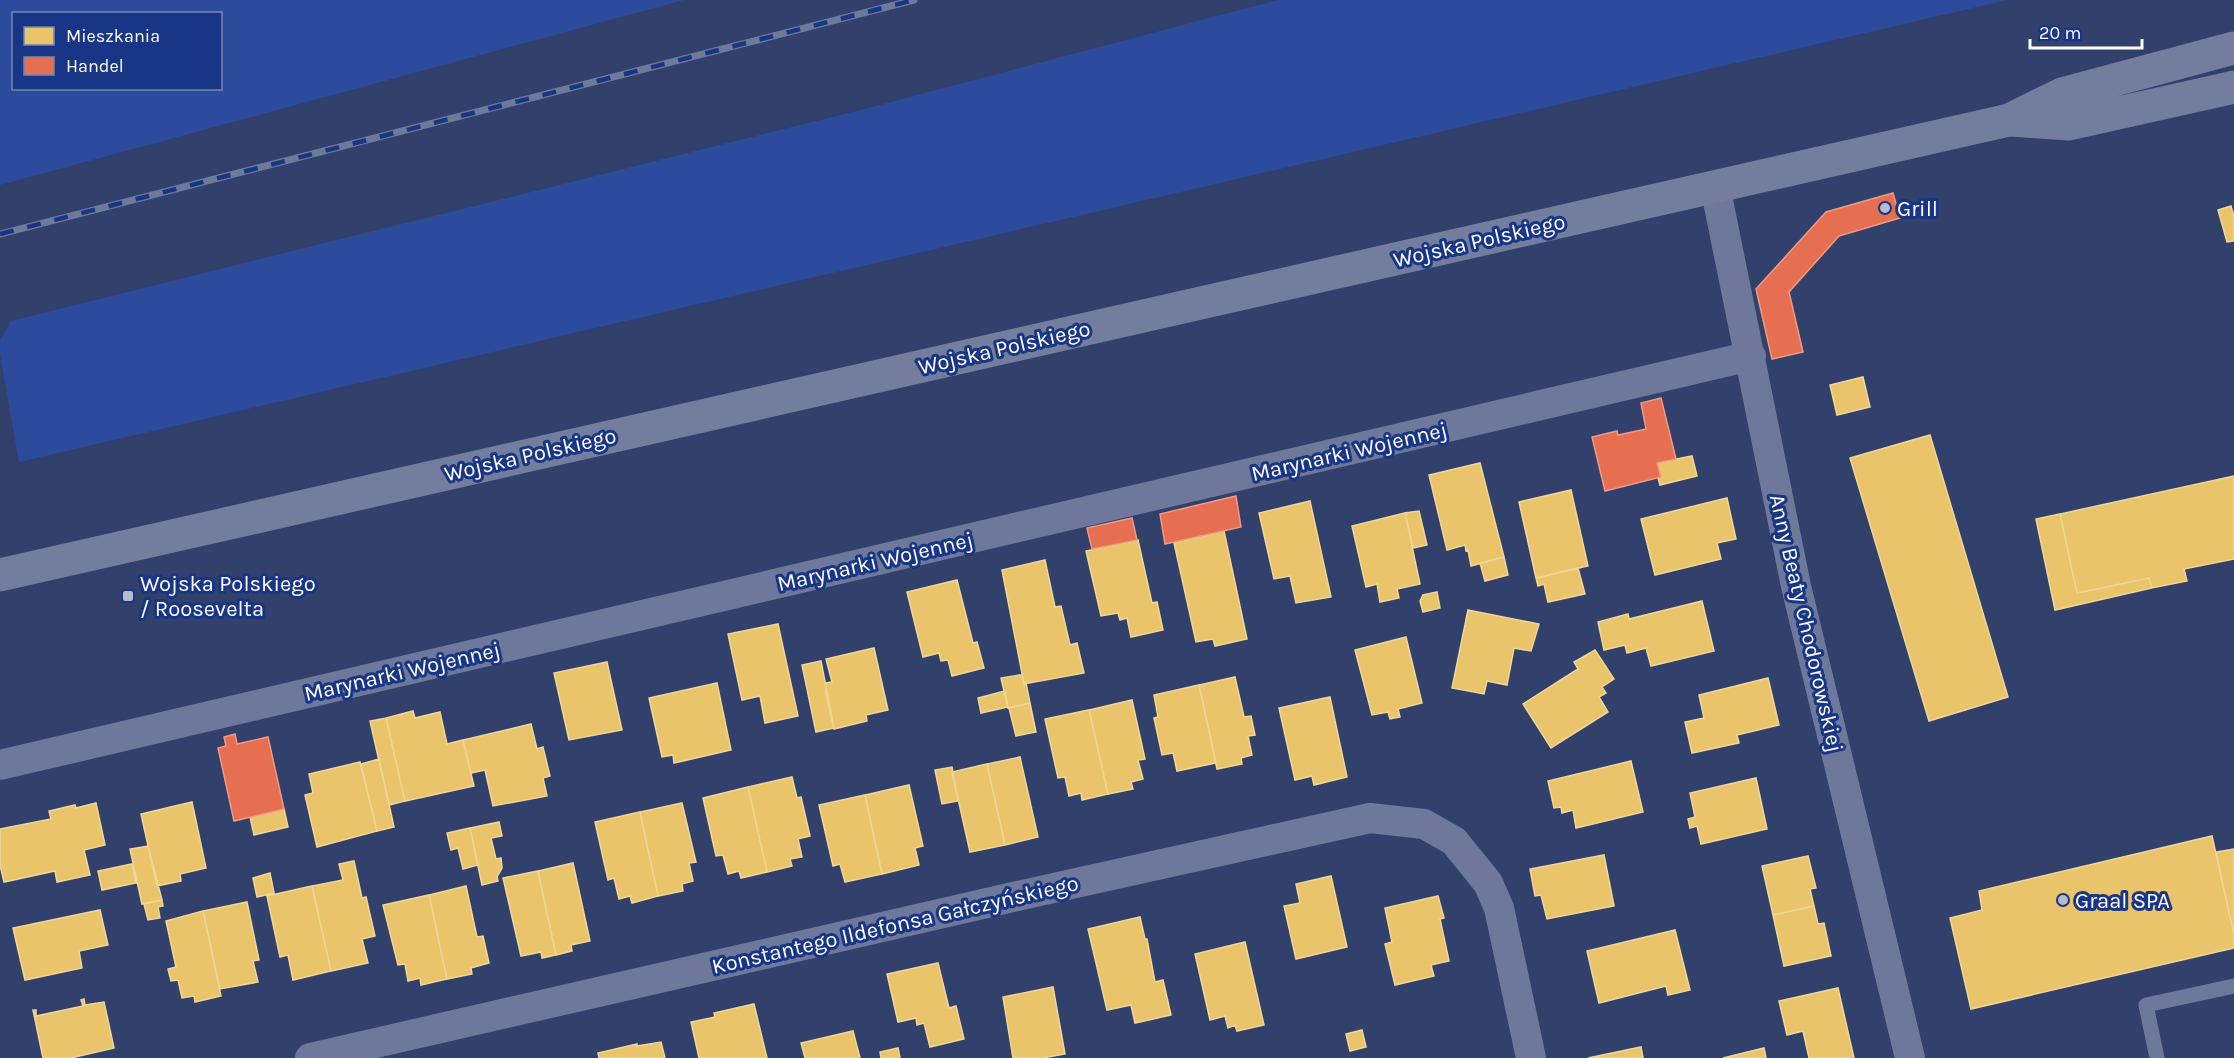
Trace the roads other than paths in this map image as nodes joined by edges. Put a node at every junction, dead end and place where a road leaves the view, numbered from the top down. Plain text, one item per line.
1 (2234, 48) edge
2 (2234, 87) edge
3 (2009, 120) junction
4 (1715, 186) junction
5 (1750, 356) junction
6 (0, 574) edge
7 (0, 765) edge
8 (2234, 986) edge
9 (390, 1050) edge
10 (310, 1058) edge
11 (1531, 1058) edge
12 (1910, 1058) edge
13 (2157, 1058) edge

1 - 3 street, Wojska Polskiego
2 - 3 street, Wojska Polskiego
3 - 4 street, Wojska Polskiego
4 - 5 street, Anny Beaty Chodorowskiej
4 - 6 street, Wojska Polskiego
5 - 7 street, Marynarki Wojennej
5 - 12 street, Anny Beaty Chodorowskiej
8 - 13 lane
9 - 10 street, Konstantego Ildefonsa Gałczyńskiego
9 - 11 street, Konstantego Ildefonsa Gałczyńskiego

